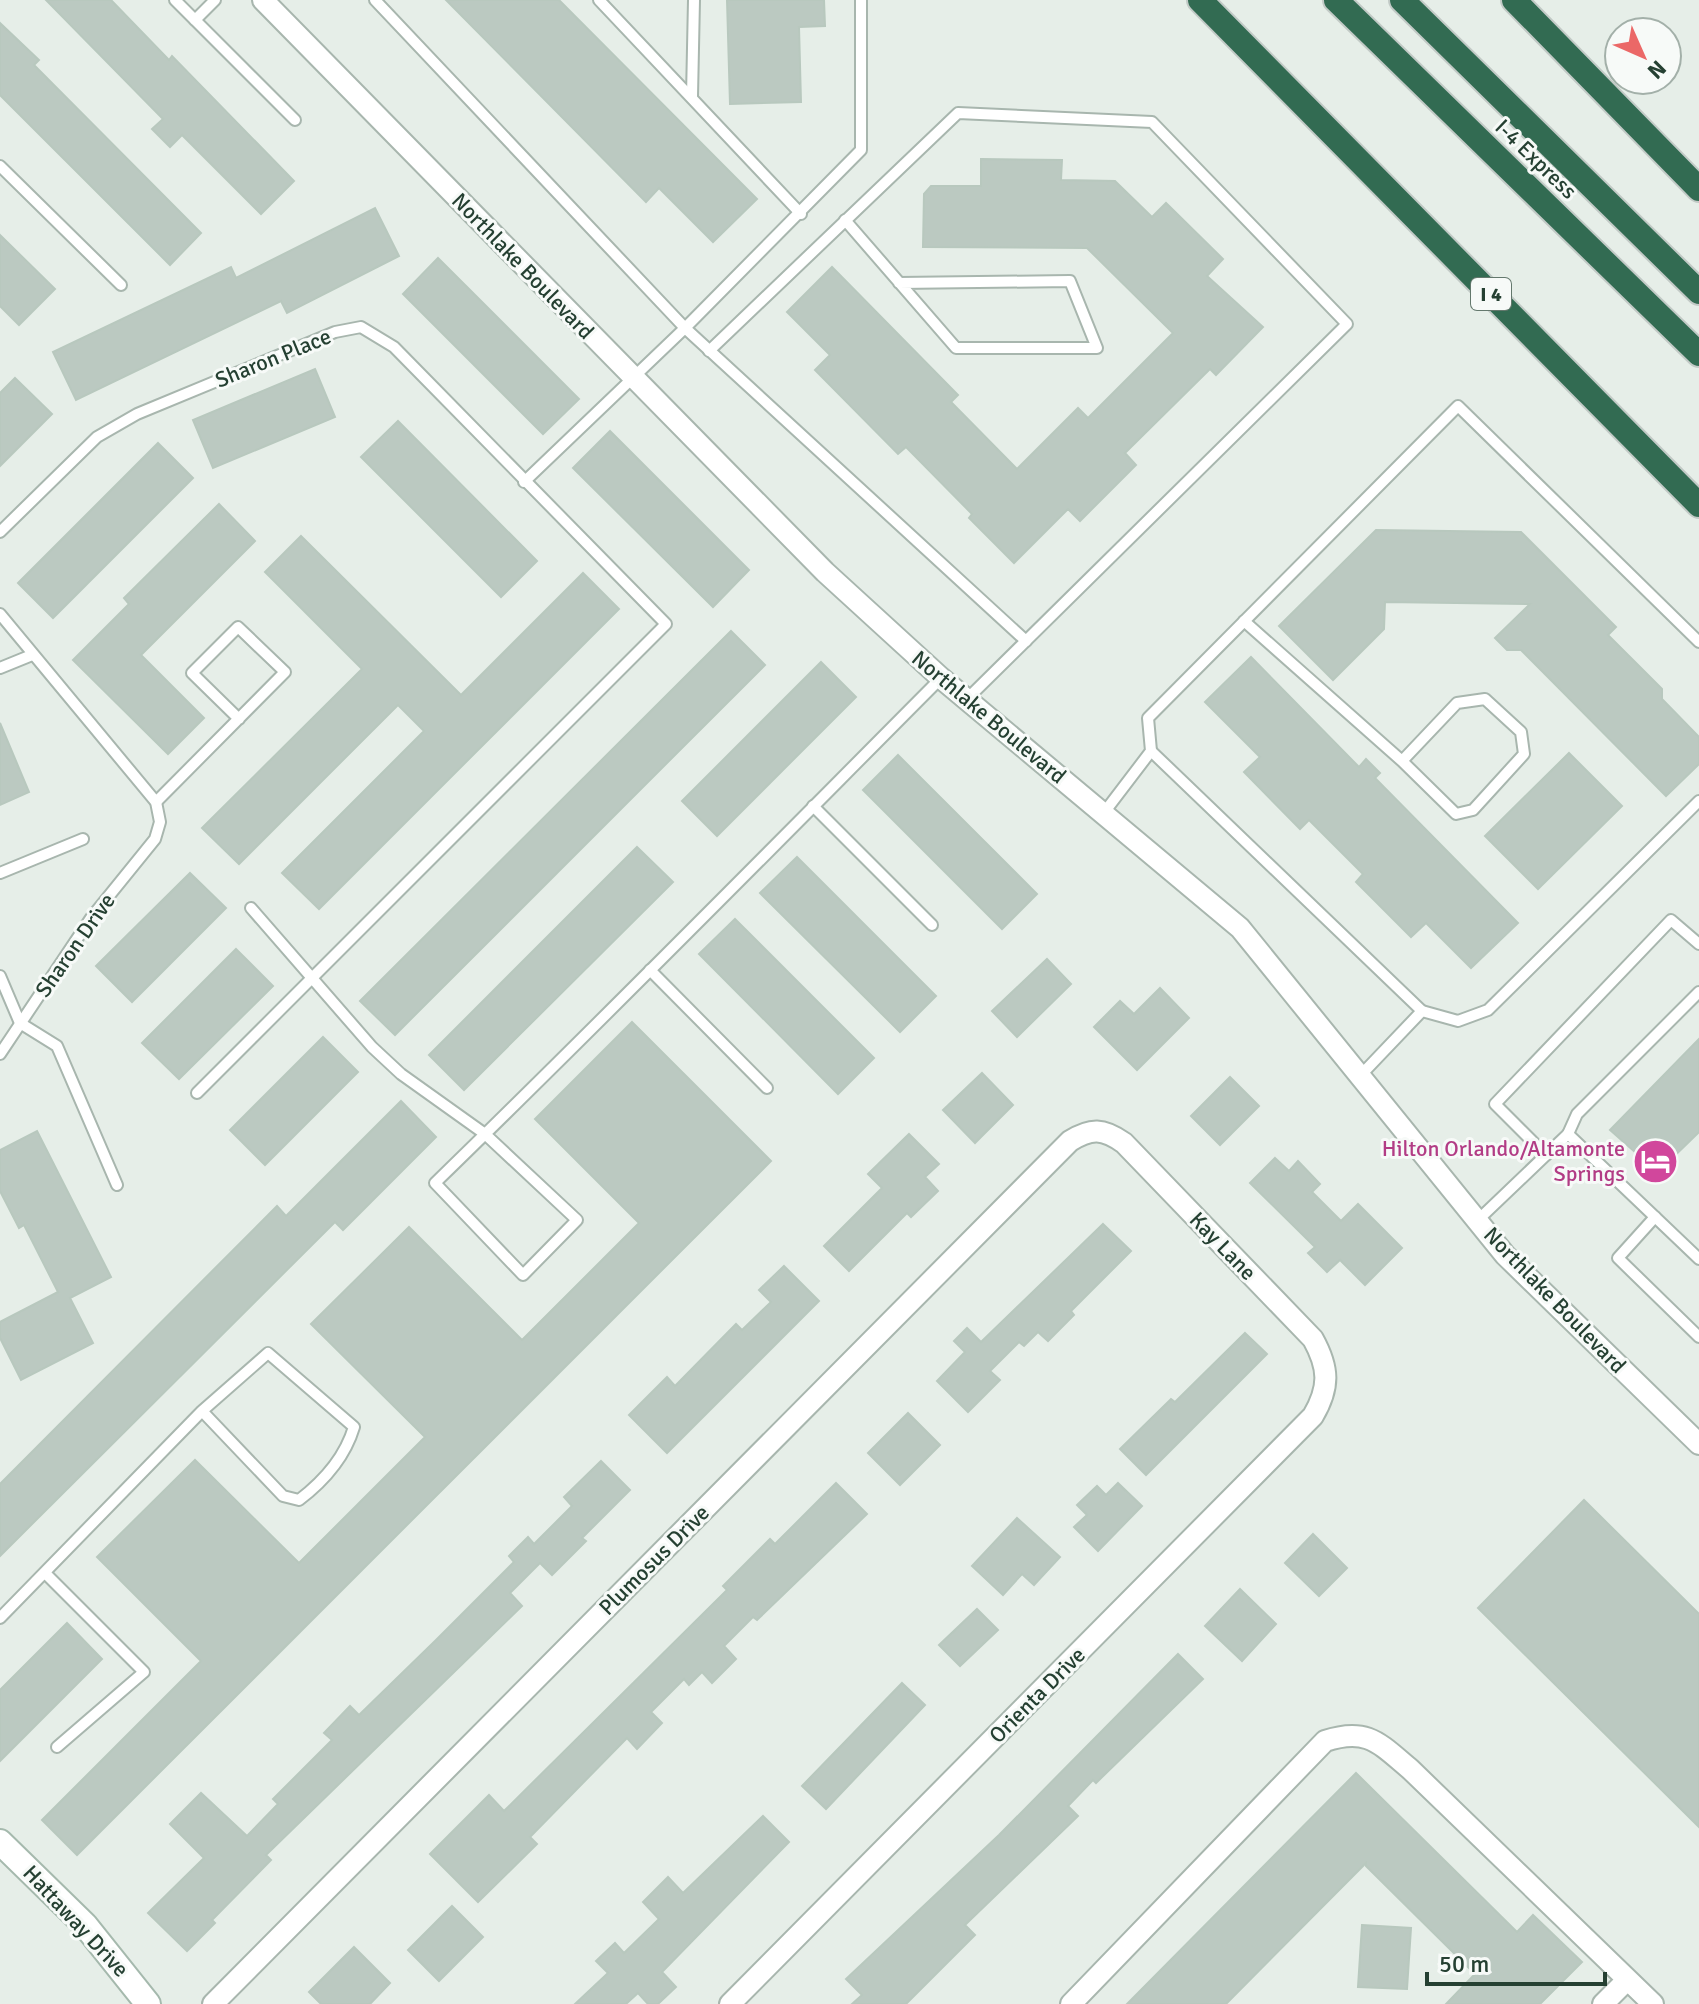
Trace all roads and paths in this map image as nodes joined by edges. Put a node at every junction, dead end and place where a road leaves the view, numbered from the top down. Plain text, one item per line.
1 (175, 0) edge
2 (215, 0) edge
3 (263, 0) edge
4 (375, 0) edge
5 (599, 0) edge
6 (694, 0) edge
7 (861, 0) edge
8 (1200, 0) edge
9 (1336, 0) edge
10 (1402, 0) edge
11 (1514, 0) edge
12 (195, 20) junction
13 (692, 96) junction
14 (295, 120) dead end
15 (0, 166) edge
16 (1699, 189) edge
17 (801, 214) junction
18 (845, 220) junction
19 (899, 283) junction
20 (121, 285) dead end
21 (1699, 292) edge
22 (685, 328) junction
23 (709, 351) junction
24 (1699, 354) edge
25 (631, 377) junction
26 (524, 482) junction
27 (1699, 505) edge
28 (0, 532) edge
29 (0, 614) edge
30 (1244, 621) junction
31 (1026, 641) junction
32 (1699, 642) edge
33 (32, 655) junction
34 (0, 668) edge
35 (941, 678) junction
36 (966, 700) junction
37 (239, 719) junction
38 (1151, 751) junction
39 (1402, 761) junction
40 (1699, 801) edge
41 (156, 802) junction
42 (813, 806) junction
43 (1103, 814) junction
44 (83, 839) dead end
45 (0, 873) edge
46 (251, 908) dead end
47 (932, 925) dead end
48 (1699, 944) edge
49 (650, 970) junction
50 (0, 976) edge
51 (312, 979) junction
52 (1699, 992) edge
53 (1422, 1011) junction
54 (20, 1023) junction
55 (0, 1054) edge
56 (1360, 1076) junction
57 (767, 1088) dead end
58 (197, 1093) dead end
59 (1101, 1130) joint
60 (485, 1134) junction
61 (1568, 1134) junction
62 (1546, 1155) junction
63 (117, 1185) dead end
64 (1655, 1217) junction
65 (1478, 1220) junction
66 (1699, 1259) edge
67 (1699, 1337) edge
68 (1328, 1376) joint
69 (202, 1411) junction
70 (1699, 1444) edge
71 (45, 1573) junction
72 (0, 1618) edge
73 (57, 1747) dead end
74 (0, 1842) edge
75 (1627, 1980) junction
76 (148, 2004) edge
77 (213, 2004) edge
78 (730, 2004) edge
79 (1071, 2004) edge
80 (1603, 2004) edge
81 (1653, 2004) edge

1 - 12 lane
2 - 12 lane
3 - 25 street, Northlake Boulevard
4 - 22 lane
5 - 13 lane
6 - 13 lane
7 - 17 lane
8 - 27 highway, I 4
9 - 24 highway, I-4 Express
10 - 21 highway, I-4 Express
11 - 16 highway
12 - 14 lane
13 - 17 lane
15 - 20 lane
17 - 22 lane
18 - 19 lane
18 - 23 lane
18 - 31 lane
19 - 19 lane
22 - 23 lane
22 - 25 lane
23 - 31 lane
25 - 26 lane
25 - 35 street, Northlake Boulevard
26 - 28 lane, Sharon Place
26 - 51 lane, Sharon Place
29 - 33 lane
30 - 32 lane
30 - 38 lane
30 - 39 lane
31 - 36 lane
33 - 34 lane
33 - 41 lane
35 - 36 street, Northlake Boulevard
35 - 42 lane
36 - 43 street, Northlake Boulevard
37 - 37 lane
37 - 41 lane
38 - 43 lane
38 - 53 lane
39 - 39 lane
40 - 53 lane
41 - 54 lane, Sharon Drive
42 - 47 lane
42 - 49 lane
43 - 56 street, Northlake Boulevard
44 - 45 lane
46 - 51 lane
48 - 62 lane
49 - 57 lane
49 - 60 lane
50 - 54 lane
51 - 58 lane
51 - 60 lane
52 - 61 lane
53 - 56 lane
54 - 55 lane, Sharon Drive
54 - 63 lane
56 - 65 street, Northlake Boulevard
59 - 68 street, Kay Lane
59 - 77 street, Plumosus Drive
60 - 60 lane
61 - 62 lane
61 - 64 lane
62 - 65 lane
64 - 66 lane
64 - 67 lane
65 - 70 street, Northlake Boulevard
68 - 78 street, Orienta Drive
69 - 69 lane
69 - 71 lane
71 - 72 lane
71 - 73 lane
74 - 76 street, Hattaway Drive
75 - 79 street
75 - 80 street
75 - 81 street

